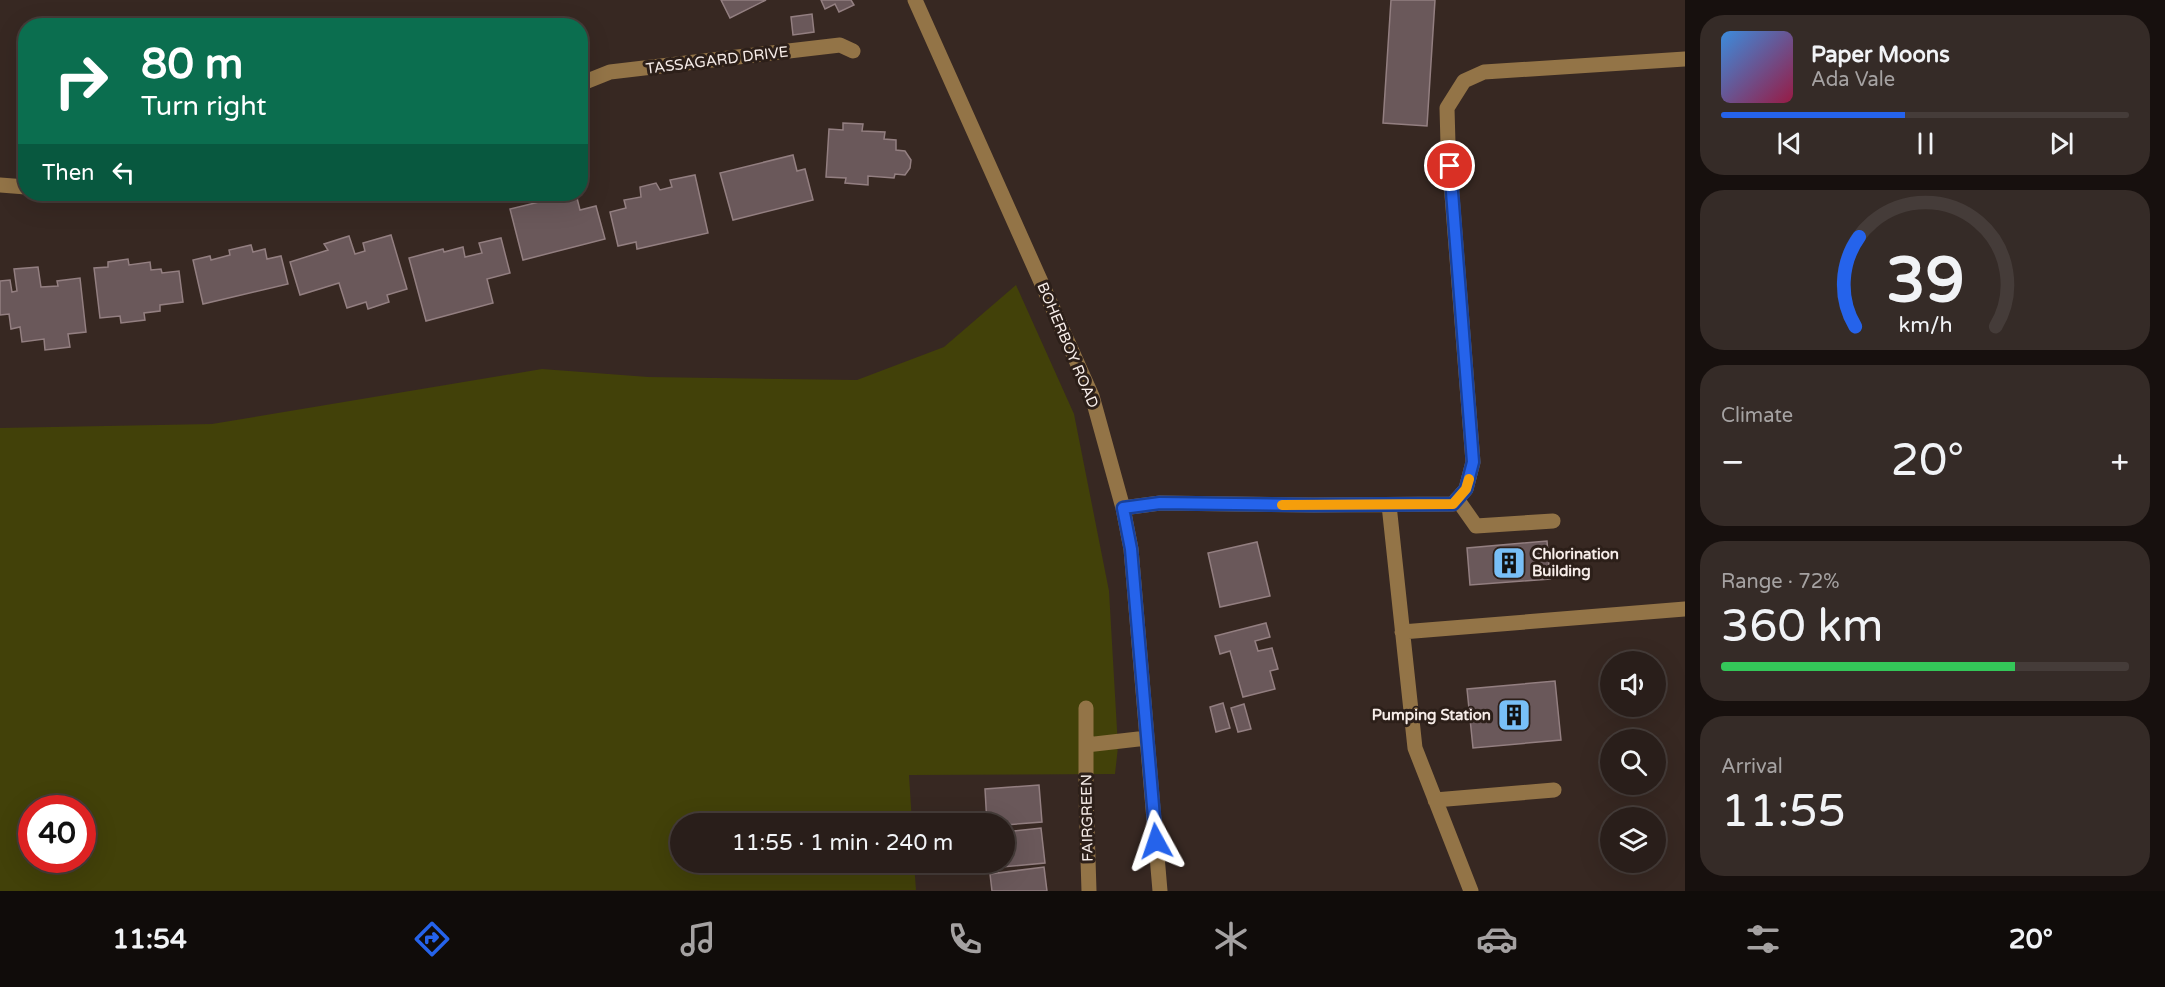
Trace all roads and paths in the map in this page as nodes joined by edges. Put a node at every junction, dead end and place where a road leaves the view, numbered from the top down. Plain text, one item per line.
1 (921, 4) edge
2 (853, 51) dead end
3 (1685, 59) edge
4 (588, 81) edge
5 (0, 185) edge
6 (18, 186) edge
7 (1457, 499) junction
8 (1389, 505) junction
9 (1123, 508) junction
10 (1554, 521) dead end
11 (1685, 609) edge
12 (1402, 632) junction
13 (1086, 708) dead end
14 (1147, 738) junction
15 (1086, 745) junction
16 (1554, 790) dead end
17 (1435, 800) junction
18 (1089, 891) edge
19 (1160, 891) edge
20 (1471, 891) edge

1 - 9 street, BOHERBOY ROAD
2 - 4 street, TASSAGARD DRIVE
3 - 7 street
5 - 6 street
7 - 8 street
7 - 10 street
8 - 9 street
8 - 12 street
9 - 14 street, BOHERBOY ROAD
11 - 12 street
12 - 17 street
13 - 15 street, FAIRGREEN
14 - 15 street
14 - 19 street, BOHERBOY ROAD
15 - 18 street, FAIRGREEN
16 - 17 street
17 - 20 street

